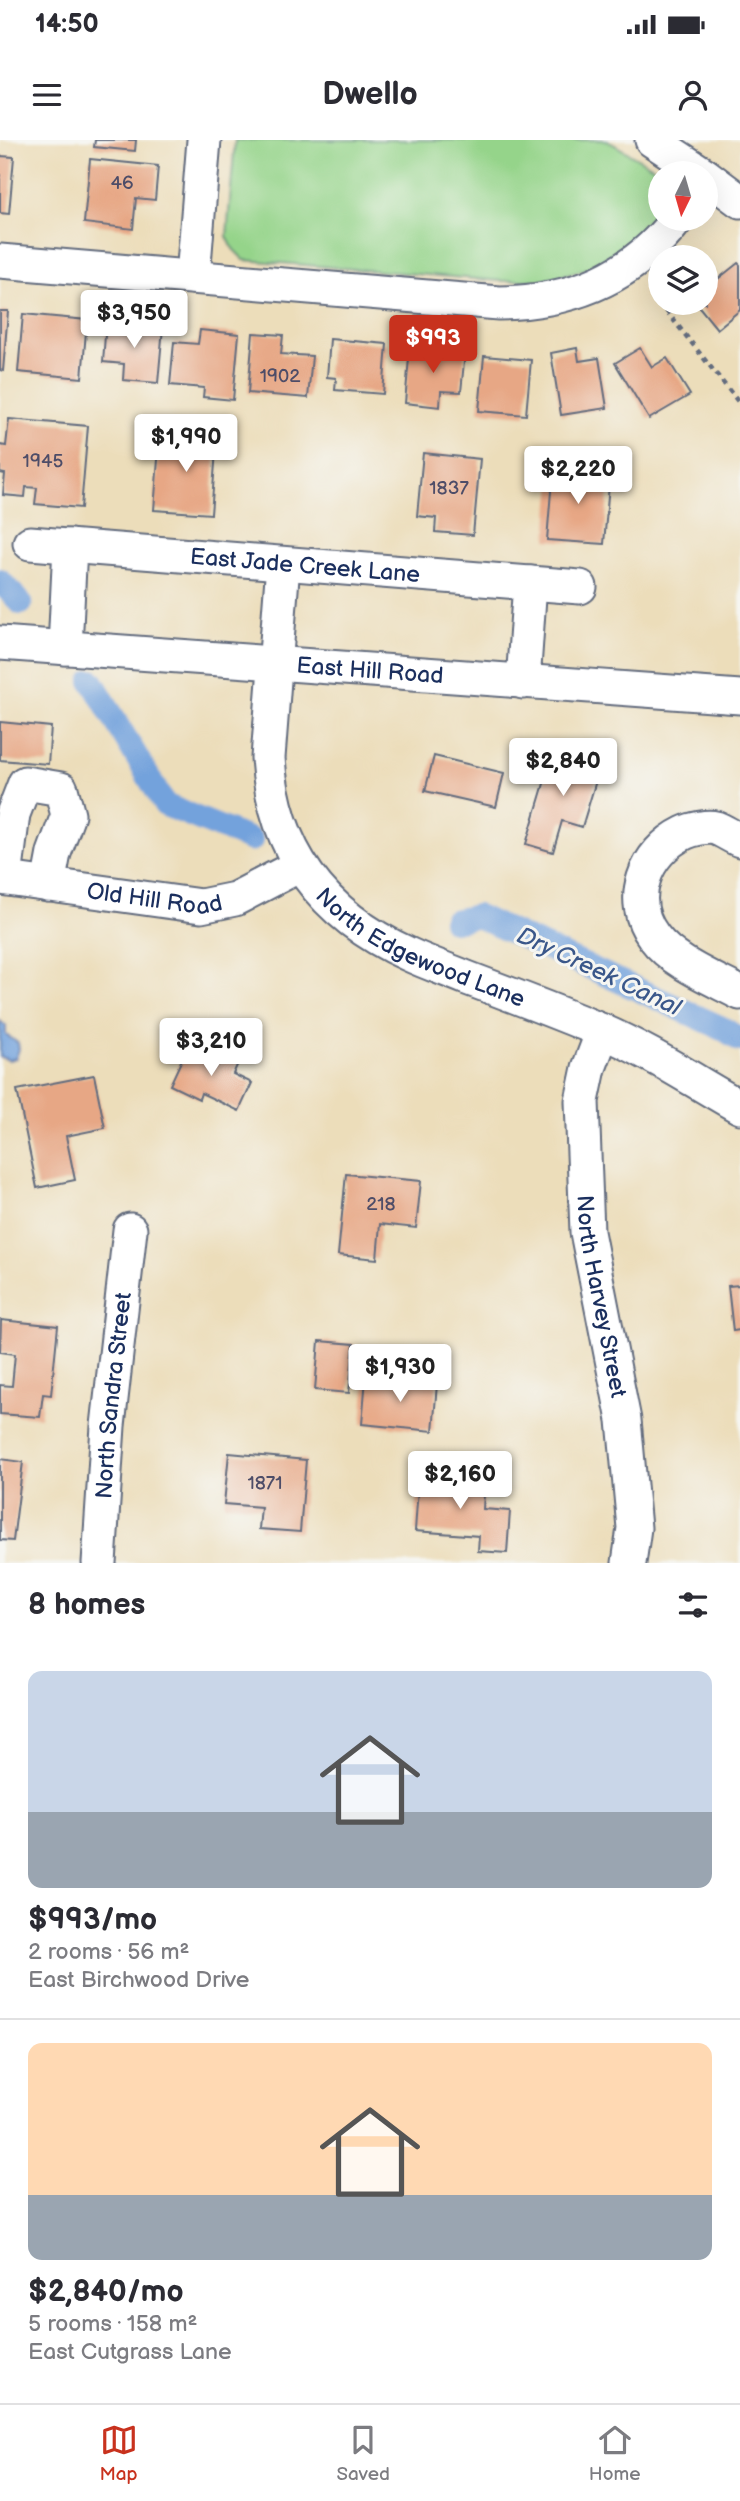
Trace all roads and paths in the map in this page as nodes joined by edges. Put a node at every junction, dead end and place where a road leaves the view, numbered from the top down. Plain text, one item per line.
1 (204, 140) edge
2 (652, 140) edge
3 (682, 161) edge
4 (718, 186) edge
5 (740, 201) edge
6 (666, 231) edge
7 (0, 261) edge
8 (192, 278) junction
9 (670, 315) edge
10 (740, 404) edge
11 (30, 543) dead end
12 (70, 546) junction
13 (283, 564) junction
14 (530, 583) junction
15 (580, 587) dead end
16 (0, 643) edge
17 (65, 648) junction
18 (275, 664) junction
19 (523, 682) junction
20 (740, 697) edge
21 (740, 840) edge
22 (300, 865) junction
23 (2, 878) edge
24 (48, 885) junction
25 (740, 993) edge
26 (603, 1031) junction
27 (740, 1107) edge
28 (130, 1230) dead end
29 (99, 1563) edge
30 (629, 1563) edge

1 - 8 street
2 - 3 street
4 - 5 street
6 - 8 street
7 - 8 street
9 - 10 path
11 - 12 street, East Jade Creek Lane
12 - 13 street, East Jade Creek Lane
12 - 17 street
13 - 14 street, East Jade Creek Lane
13 - 18 street, North Edgewood Lane
14 - 15 street, East Jade Creek Lane
14 - 19 street
16 - 17 street, East Hill Road
17 - 18 street, East Hill Road
18 - 19 street, East Hill Road
18 - 22 street, North Edgewood Lane
19 - 20 street, East Hill Road
21 - 25 street
22 - 24 street, Old Hill Road
22 - 26 street, North Edgewood Lane
23 - 24 street, Old Hill Road
23 - 24 street
26 - 27 street, North Edgewood Lane
26 - 30 street, North Harvey Street
28 - 29 street, North Sandra Street

